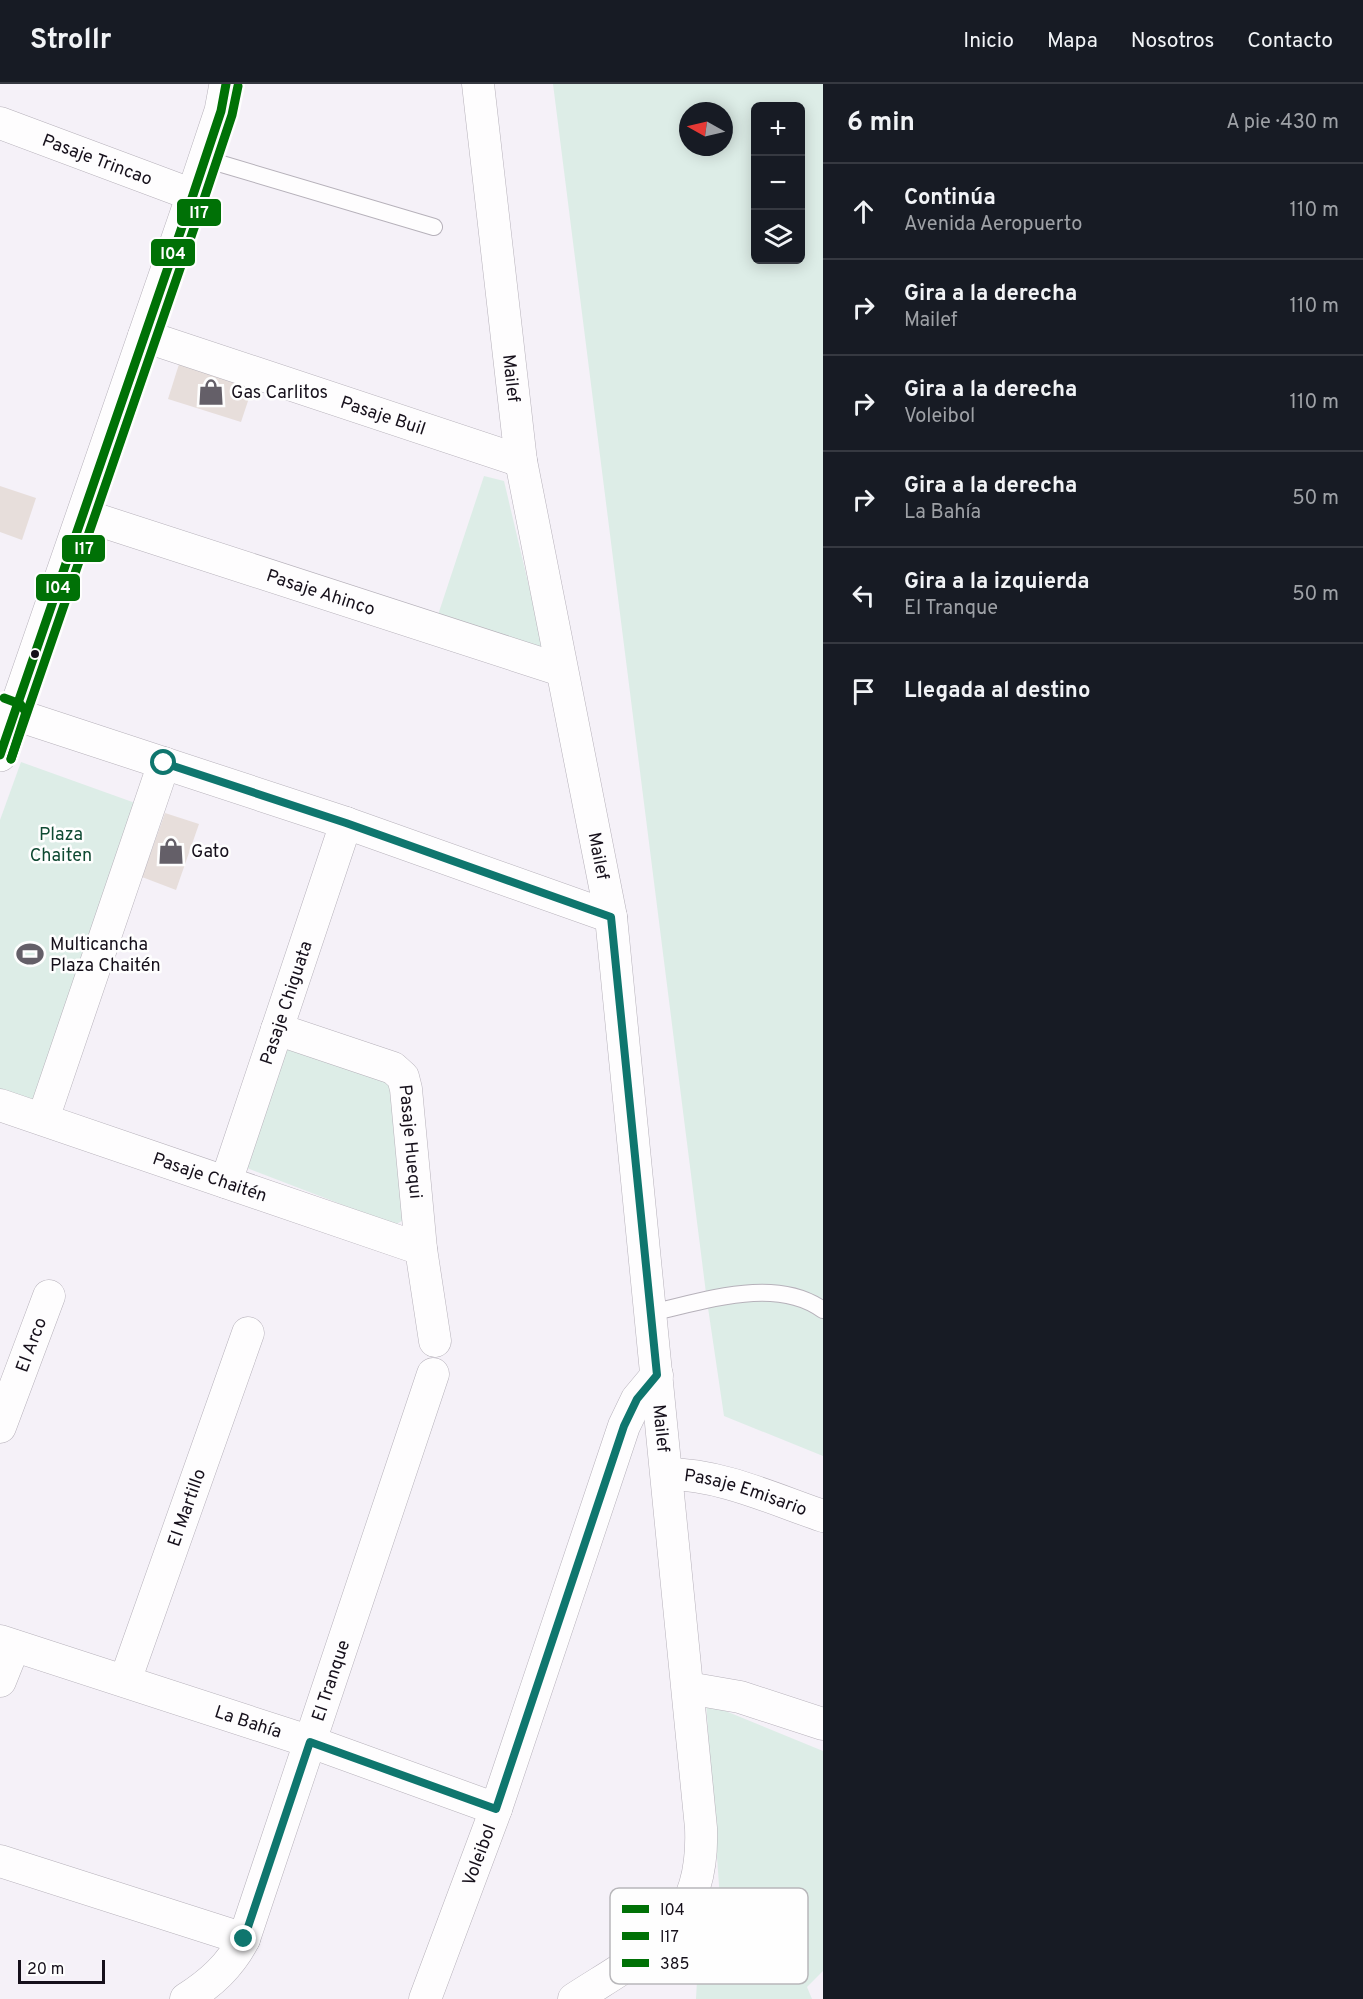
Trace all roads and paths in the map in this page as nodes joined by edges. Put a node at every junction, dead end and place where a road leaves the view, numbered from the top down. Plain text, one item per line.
1 (226, 84) edge
2 (478, 84) edge
3 (0, 123) edge
4 (205, 159) junction
5 (193, 195) junction
6 (434, 227) dead end
7 (144, 336) junction
8 (521, 460) junction
9 (83, 515) junction
10 (561, 670) junction
11 (7, 711) edge
12 (0, 754) edge
13 (164, 763) junction
14 (346, 823) junction
15 (611, 917) junction
16 (277, 1029) junction
17 (0, 1105) edge
18 (43, 1119) junction
19 (226, 1182) junction
20 (421, 1249) junction
21 (49, 1296) dead end
22 (823, 1310) edge
23 (650, 1313) junction
24 (248, 1333) dead end
25 (435, 1341) dead end
26 (433, 1374) dead end
27 (657, 1375) junction
28 (0, 1427) edge
29 (667, 1474) junction
30 (823, 1516) edge
31 (7, 1643) edge
32 (0, 1681) edge
33 (124, 1681) junction
34 (688, 1688) junction
35 (823, 1724) edge
36 (310, 1742) junction
37 (496, 1809) junction
38 (0, 1861) edge
39 (694, 1888) edge
40 (244, 1939) junction
41 (610, 1975) edge
42 (186, 1999) edge
43 (425, 1999) edge
44 (574, 1999) edge

1 - 4 street
2 - 8 street, Mailef
3 - 5 street, Pasaje Trincao
4 - 5 street
4 - 6 lane
5 - 7 street
7 - 8 street, Pasaje Buil
7 - 9 street
8 - 10 street, Mailef
9 - 10 street, Pasaje Ahinco
9 - 11 street
10 - 15 street, Mailef
11 - 12 street
11 - 13 street
13 - 14 street
13 - 18 street
14 - 15 street
14 - 16 street, Pasaje Chiguata
15 - 23 street, Mailef
16 - 19 street, Pasaje Chiguata
16 - 20 street, Pasaje Huequi
17 - 18 street, Pasaje Chaitén
18 - 19 street, Pasaje Chaitén
19 - 20 street, Pasaje Chaitén
20 - 25 street, Pasaje Huequi
21 - 28 street, El Arco
22 - 23 lane
23 - 27 street, Mailef
24 - 33 street, El Martillo
26 - 36 street, El Tranque
27 - 29 street, Mailef
27 - 37 street, Voleibol
29 - 30 street, Pasaje Emisario
29 - 34 street, Mailef
31 - 32 street
31 - 33 street, La Bahía
33 - 36 street, La Bahía
34 - 35 street
34 - 39 street, Mailef
36 - 37 street, La Bahía
36 - 40 street, El Tranque
37 - 43 street, Voleibol
38 - 40 street
40 - 42 street, El Tranque
41 - 44 street, Mailef

